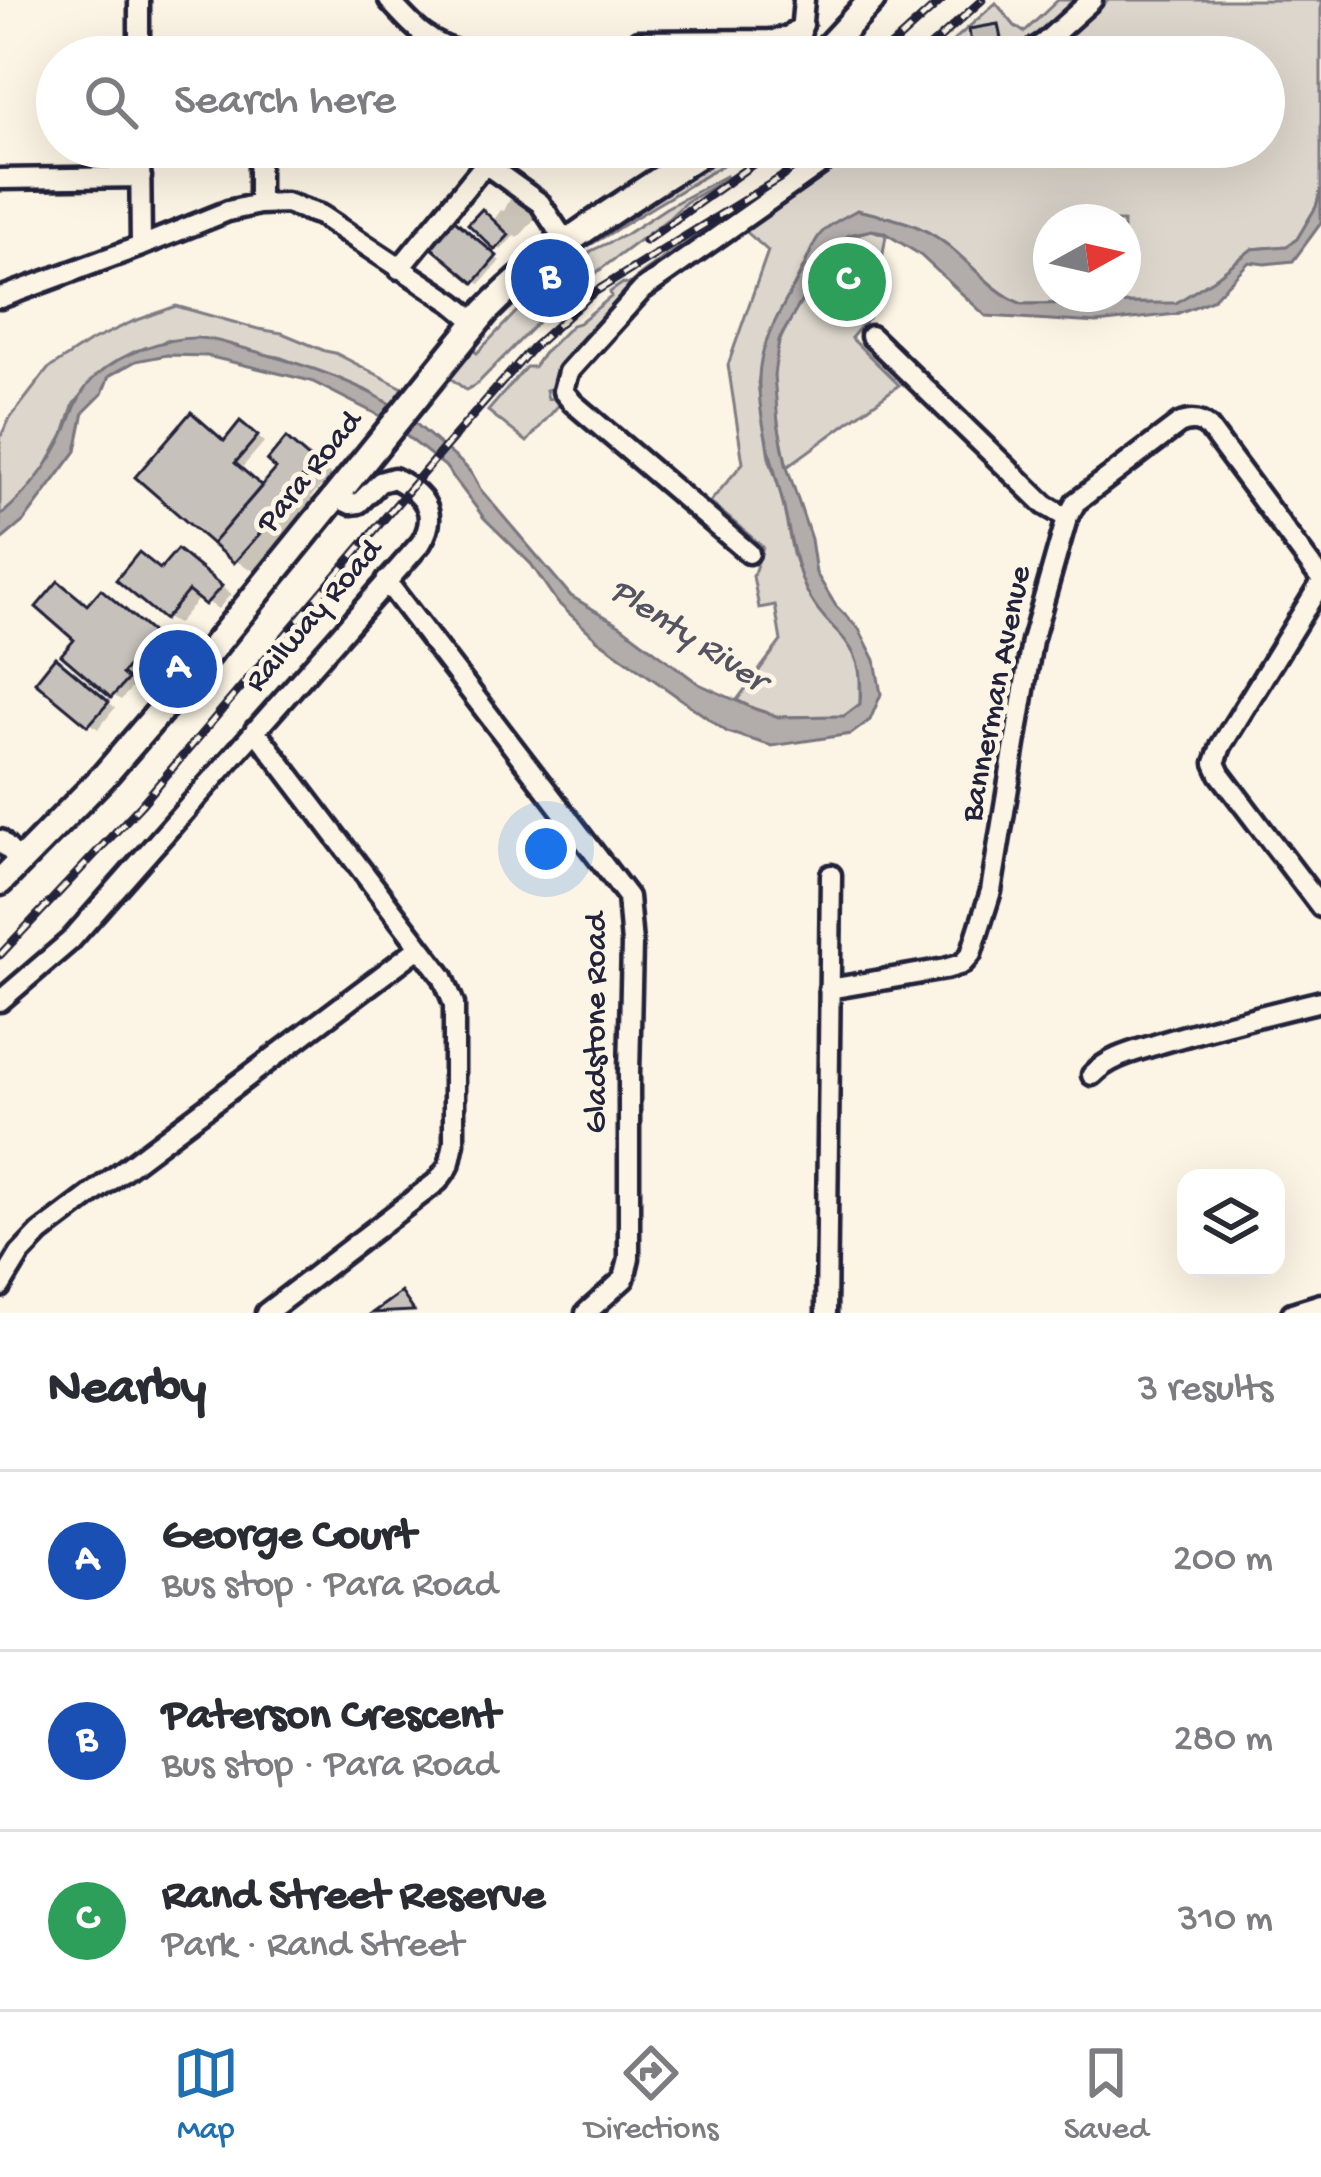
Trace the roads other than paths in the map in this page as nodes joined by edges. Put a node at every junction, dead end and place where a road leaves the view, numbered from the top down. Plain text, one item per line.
1 (139, 0) edge
2 (389, 0) edge
3 (805, 0) edge
4 (851, 0) edge
5 (872, 0) edge
6 (1092, 0) edge
7 (803, 25) junction
8 (139, 36) edge
9 (423, 36) edge
10 (789, 36) edge
11 (800, 36) edge
12 (815, 36) edge
13 (839, 36) edge
14 (1051, 36) edge
15 (140, 168) edge
16 (259, 168) edge
17 (481, 168) edge
18 (490, 168) edge
19 (679, 168) edge
20 (815, 168) edge
21 (140, 177) junction
22 (0, 178) edge
23 (259, 204) junction
24 (567, 244) junction
25 (141, 246) junction
26 (399, 269) junction
27 (0, 298) edge
28 (476, 322) junction
29 (871, 336) dead end
30 (334, 496) junction
31 (1067, 518) junction
32 (749, 553) dead end
33 (386, 581) junction
34 (1321, 581) edge
35 (255, 730) junction
36 (0, 840) edge
37 (21, 862) junction
38 (830, 876) dead end
39 (0, 882) edge
40 (1321, 908) edge
41 (420, 946) junction
42 (830, 989) junction
43 (0, 1001) edge
44 (1321, 1001) edge
45 (1091, 1075) dead end
46 (0, 1287) edge
47 (1321, 1304) edge
48 (266, 1313) edge
49 (586, 1313) edge
50 (826, 1313) edge
51 (1292, 1313) edge

1 - 8 street
2 - 9 street
3 - 7 street
4 - 12 main road
5 - 13 main road
6 - 14 street
7 - 10 street
7 - 11 street
15 - 21 street
16 - 23 street
17 - 26 street
18 - 24 street
19 - 24 main road, Para Road
20 - 32 street
21 - 22 street
21 - 25 street
23 - 25 street
23 - 26 street
24 - 28 main road, Para Road
25 - 27 street
26 - 28 street
28 - 30 main road, Para Road
29 - 31 street
30 - 33 street, Railway Road
30 - 37 main road, Para Road
31 - 34 street
31 - 42 street, Bannerman Avenue
33 - 35 street, Railway Road
33 - 49 street, Gladstone Road
34 - 40 street
35 - 41 street
35 - 43 street, Railway Road
36 - 37 street
37 - 39 main road, Para Road
38 - 42 street
41 - 46 street
41 - 48 street
42 - 50 street
44 - 45 street
47 - 51 street

